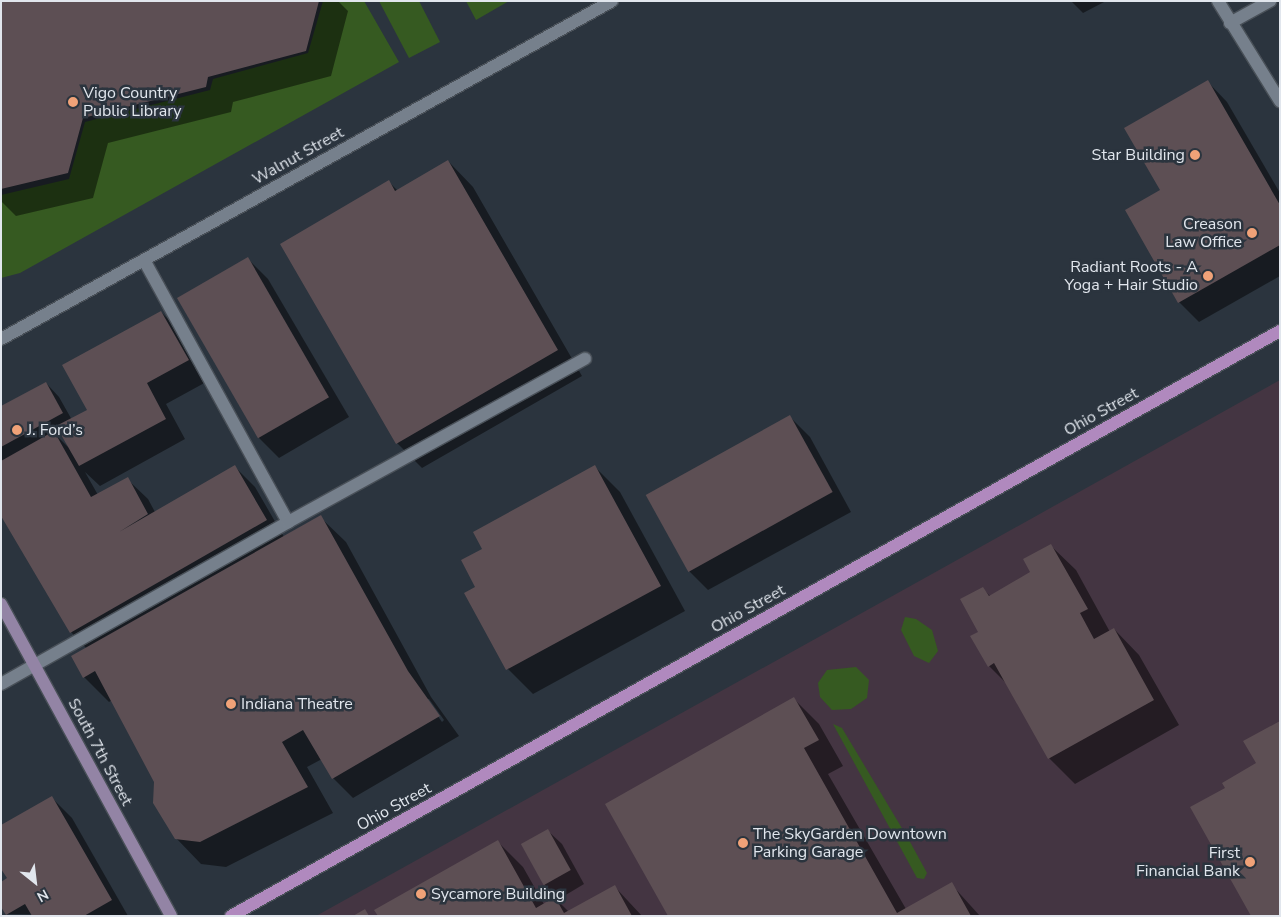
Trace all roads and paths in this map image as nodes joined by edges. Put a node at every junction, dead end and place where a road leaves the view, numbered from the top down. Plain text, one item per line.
1 (612, 1) edge
2 (1218, 1) edge
3 (1270, 1) edge
4 (1230, 23) junction
5 (1280, 101) edge
6 (144, 260) junction
7 (1280, 331) edge
8 (1, 339) edge
9 (584, 359) dead end
10 (288, 522) junction
11 (1, 604) edge
12 (35, 665) junction
13 (1, 684) edge
14 (171, 916) edge
15 (231, 916) edge

1 - 6 street, Walnut Street
2 - 4 street
3 - 4 street
4 - 5 street
6 - 8 street, Walnut Street
6 - 10 street
7 - 15 main road, Ohio Street
9 - 10 street
10 - 12 street
11 - 12 main road, South 7th Street
12 - 13 street
12 - 14 main road, South 7th Street

